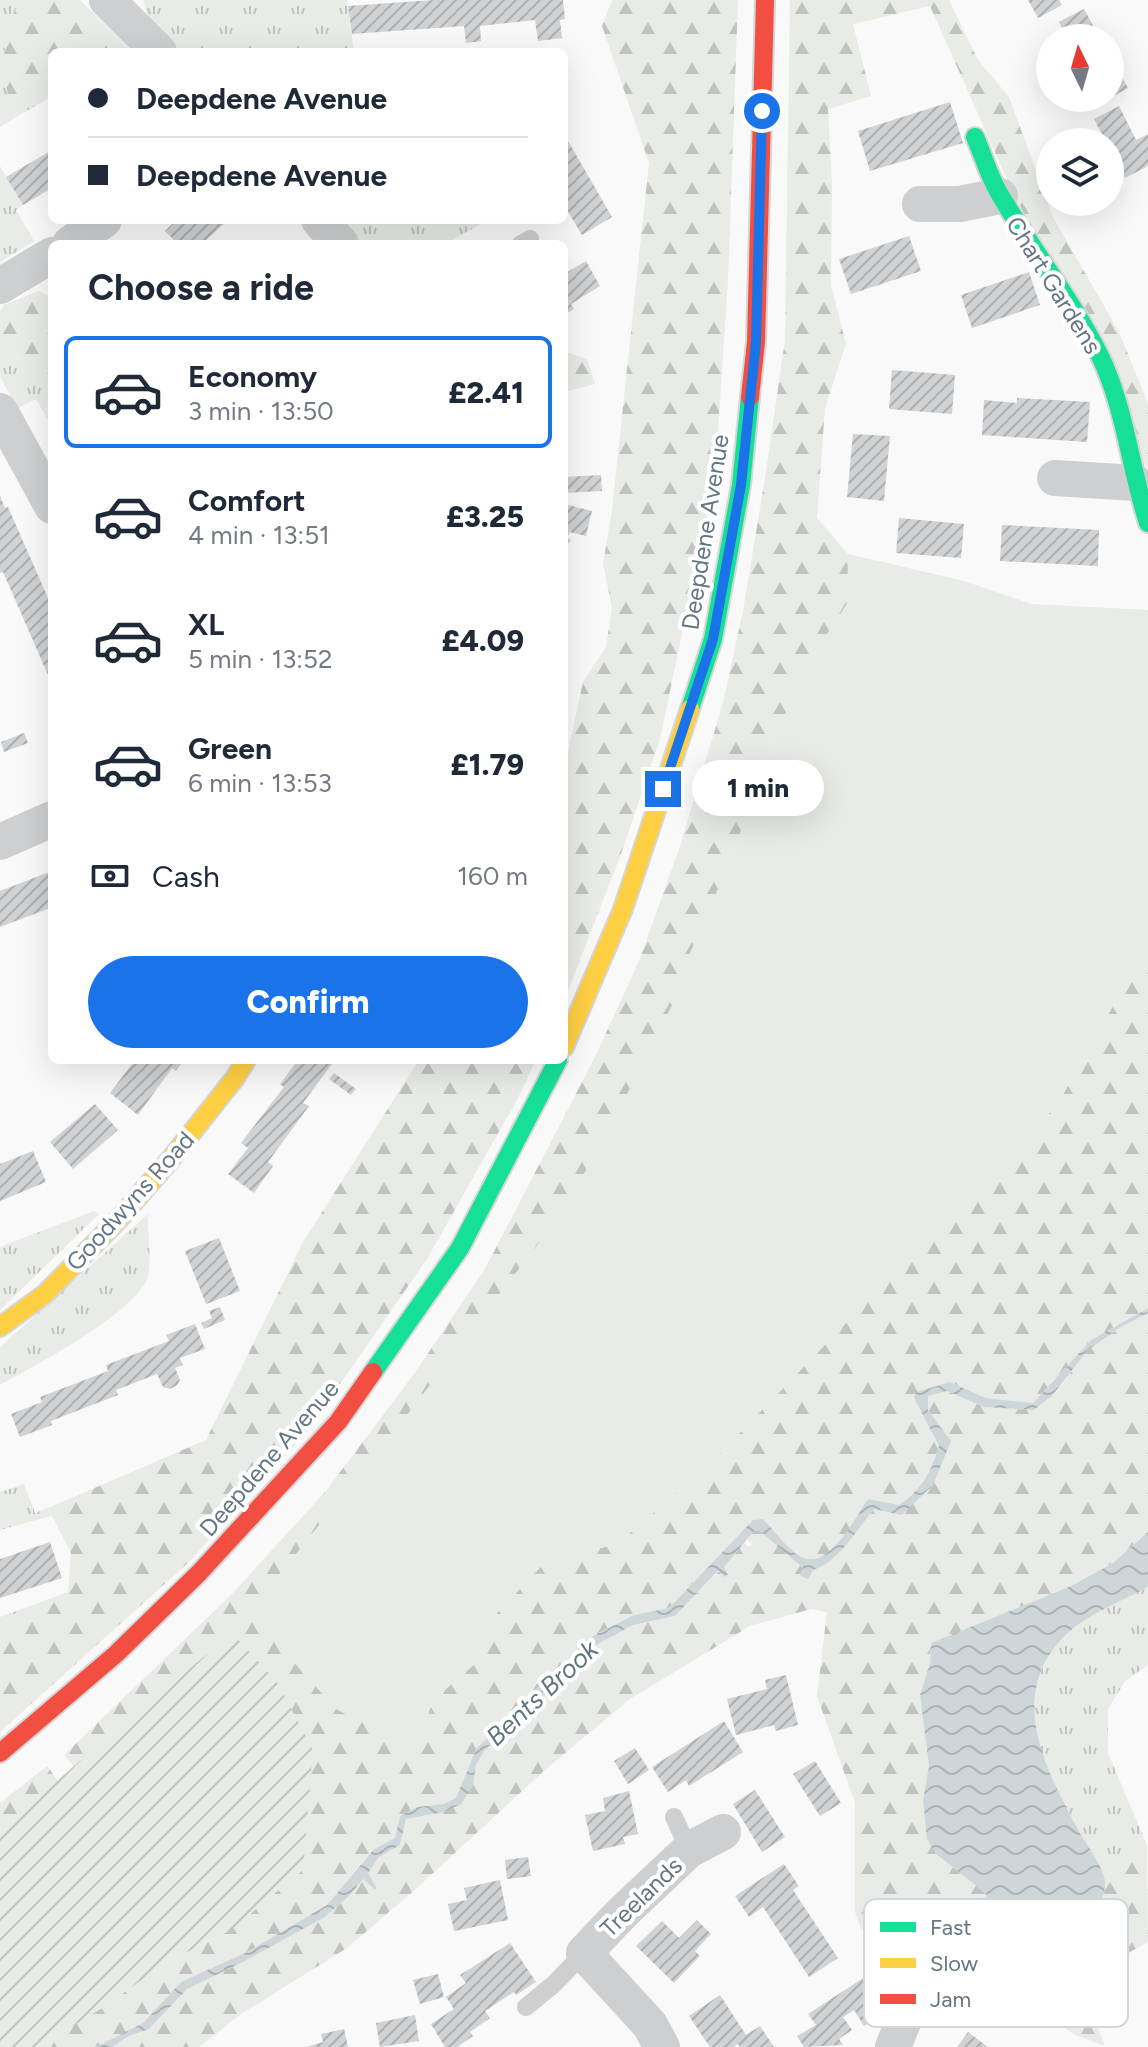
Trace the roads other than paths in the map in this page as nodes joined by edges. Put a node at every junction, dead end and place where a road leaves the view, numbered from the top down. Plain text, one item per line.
1 (107, 0) edge
2 (765, 0) edge
3 (155, 48) edge
4 (975, 137) dead end
5 (1000, 196) junction
6 (920, 204) dead end
7 (98, 224) edge
8 (323, 224) edge
9 (76, 240) edge
10 (337, 240) edge
11 (48, 257) edge
12 (0, 286) edge
13 (0, 411) edge
14 (1055, 478) dead end
15 (1135, 483) junction
16 (48, 499) edge
17 (1148, 523) edge
18 (48, 821) edge
19 (0, 842) edge
20 (568, 1038) edge
21 (244, 1064) edge
22 (556, 1064) edge
23 (0, 1327) edge
24 (0, 1753) edge
25 (674, 1817) dead end
26 (723, 1832) dead end
27 (689, 1850) junction
28 (584, 1953) junction
29 (526, 2007) dead end
30 (901, 2027) edge
31 (662, 2047) edge
32 (893, 2047) edge

1 - 3 street
2 - 20 main road, Deepdene Avenue
4 - 5 main road, Chart Gardens
5 - 6 street
5 - 15 main road, Chart Gardens
7 - 9 street
8 - 10 street
11 - 12 street
13 - 16 street
14 - 15 street
15 - 17 main road, Chart Gardens
18 - 19 street
21 - 23 main road, Goodwyns Road
22 - 24 main road, Deepdene Avenue
25 - 27 lane
26 - 27 street, Treelands
27 - 28 street, Treelands
28 - 29 lane
28 - 31 street, Treelands
30 - 32 street

